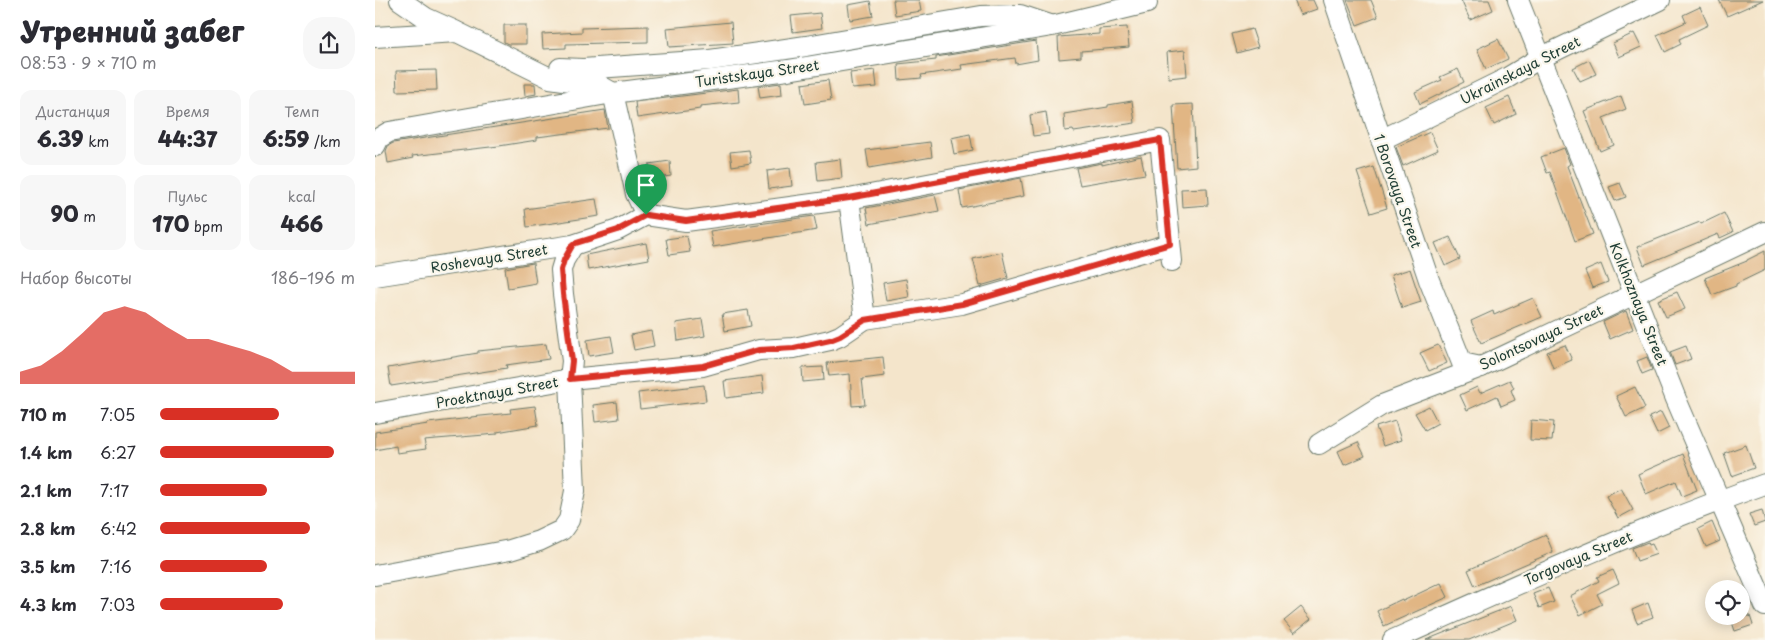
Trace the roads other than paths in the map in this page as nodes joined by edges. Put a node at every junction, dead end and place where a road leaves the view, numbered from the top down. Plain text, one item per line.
1 (400, 0) edge
2 (1334, 0) edge
3 (1517, 0) edge
4 (1660, 0) edge
5 (1147, 3) dead end
6 (1052, 26) junction
7 (457, 32) junction
8 (375, 37) edge
9 (1539, 58) junction
10 (527, 66) junction
11 (613, 93) junction
12 (1381, 140) junction
13 (375, 146) edge
14 (849, 198) junction
15 (646, 215) junction
16 (1765, 232) edge
17 (573, 244) junction
18 (375, 276) edge
19 (1635, 293) junction
20 (865, 320) junction
21 (1481, 367) junction
22 (570, 379) junction
23 (375, 413) edge
24 (1319, 444) dead end
25 (1765, 484) edge
26 (1719, 500) junction
27 (375, 575) edge
28 (1765, 606) edge
29 (1393, 640) edge

1 - 7 street
2 - 12 street, 1 Borovaya Street
3 - 9 street, Kolkhoznaya Street
4 - 9 street, Ukrainskaya Street
5 - 6 street, Turistskaya Street
6 - 10 street
6 - 11 street, Turistskaya Street
7 - 8 street, Turistskaya Street
7 - 10 street, Turistskaya Street
9 - 12 street, Ukrainskaya Street
9 - 19 street, Kolkhoznaya Street
10 - 11 street, Turistskaya Street
11 - 13 street
11 - 15 street
12 - 21 street, 1 Borovaya Street
14 - 15 street
14 - 20 street
14 - 20 street, Proektnaya Street
15 - 17 street, Roshevaya Street
16 - 19 street, Solontsovaya Street
17 - 18 street, Roshevaya Street
17 - 22 street
19 - 21 street, Solontsovaya Street
19 - 26 street, Kolkhoznaya Street
20 - 22 street, Proektnaya Street
21 - 24 street, Solontsovaya Street
22 - 23 street, Proektnaya Street
22 - 27 street
25 - 26 street, Torgovaya Street
26 - 28 street, Kolkhoznaya Street
26 - 29 street, Torgovaya Street

